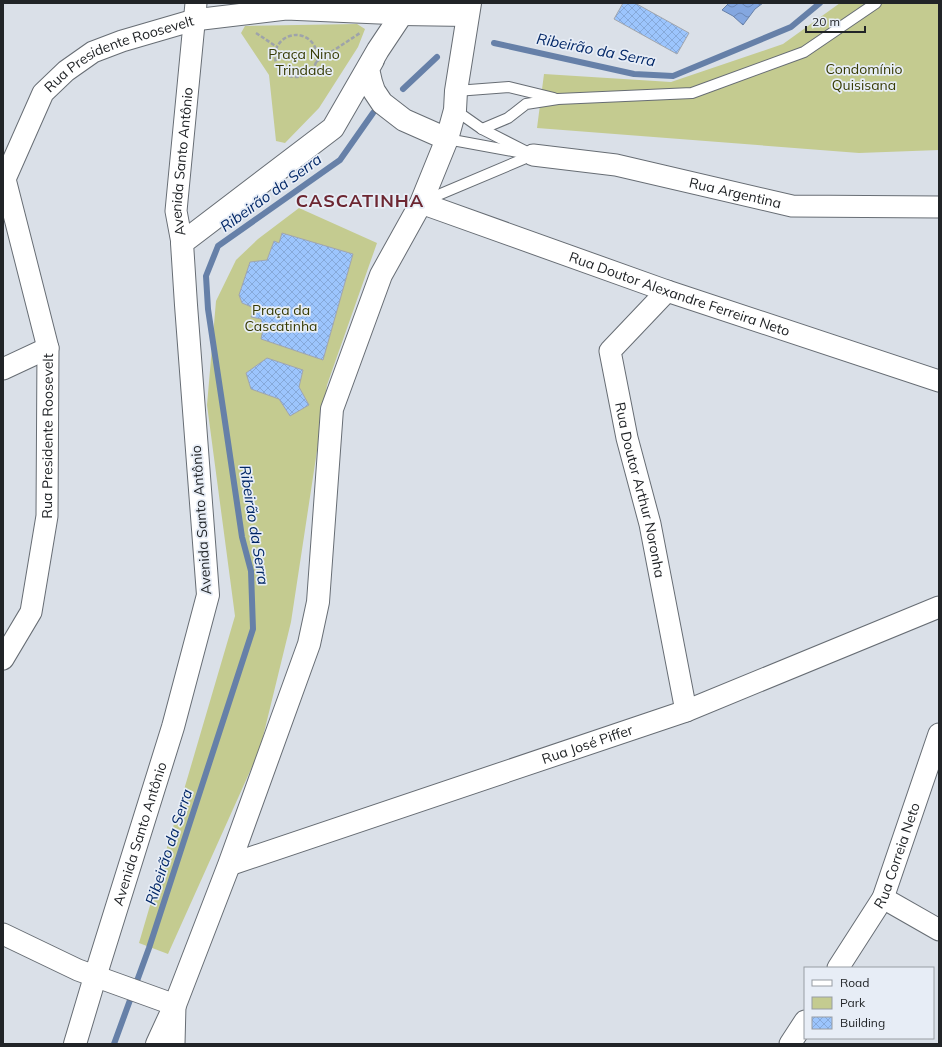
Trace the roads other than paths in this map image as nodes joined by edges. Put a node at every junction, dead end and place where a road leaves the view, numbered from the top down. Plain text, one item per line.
1 (876, 3) edge
2 (403, 9) edge
3 (468, 9) edge
4 (195, 11) edge
5 (378, 50) junction
6 (558, 98) junction
7 (455, 100) junction
8 (482, 129) junction
9 (447, 139) junction
10 (533, 155) junction
11 (4, 178) edge
12 (421, 203) junction
13 (939, 207) edge
14 (182, 243) junction
15 (668, 290) junction
16 (48, 348) junction
17 (3, 369) edge
18 (939, 381) edge
19 (939, 607) edge
20 (3, 659) edge
21 (686, 711) junction
22 (939, 734) edge
23 (229, 865) junction
24 (882, 898) junction
25 (939, 930) edge
26 (3, 934) edge
27 (839, 967) edge
28 (94, 977) junction
29 (176, 1005) junction
30 (804, 1022) edge
31 (75, 1044) edge
32 (157, 1044) edge
33 (174, 1044) edge
34 (790, 1044) edge

1 - 6 lane
2 - 3 main road
2 - 4 street, Rua Presidente Roosevelt
2 - 5 main road
3 - 7 main road
4 - 11 street, Rua Presidente Roosevelt
4 - 14 street, Avenida Santo Antônio
5 - 9 main road
5 - 14 main road
6 - 7 lane
6 - 8 lane
7 - 8 lane, Rua Argentina
7 - 9 main road
8 - 10 lane, Rua Argentina
9 - 10 lane, Rua Argentina
9 - 12 main road
10 - 12 lane
10 - 13 street, Rua Argentina
11 - 16 street, Rua Presidente Roosevelt
12 - 15 street, Rua Doutor Alexandre Ferreira Neto
12 - 23 main road
14 - 28 main road, Avenida Santo Antônio
15 - 18 street, Rua Doutor Alexandre Ferreira Neto
15 - 21 street, Rua Doutor Arthur Noronha
16 - 17 street
16 - 20 street, Rua Presidente Roosevelt
19 - 21 street, Rua José Piffer
21 - 23 street, Rua José Piffer
22 - 24 street, Rua Correia Neto
23 - 29 main road
24 - 25 street
24 - 27 street, Rua Correia Neto
26 - 28 street
28 - 29 street
28 - 31 main road, Avenida Santo Antônio
29 - 32 main road
29 - 33 street
30 - 34 street

